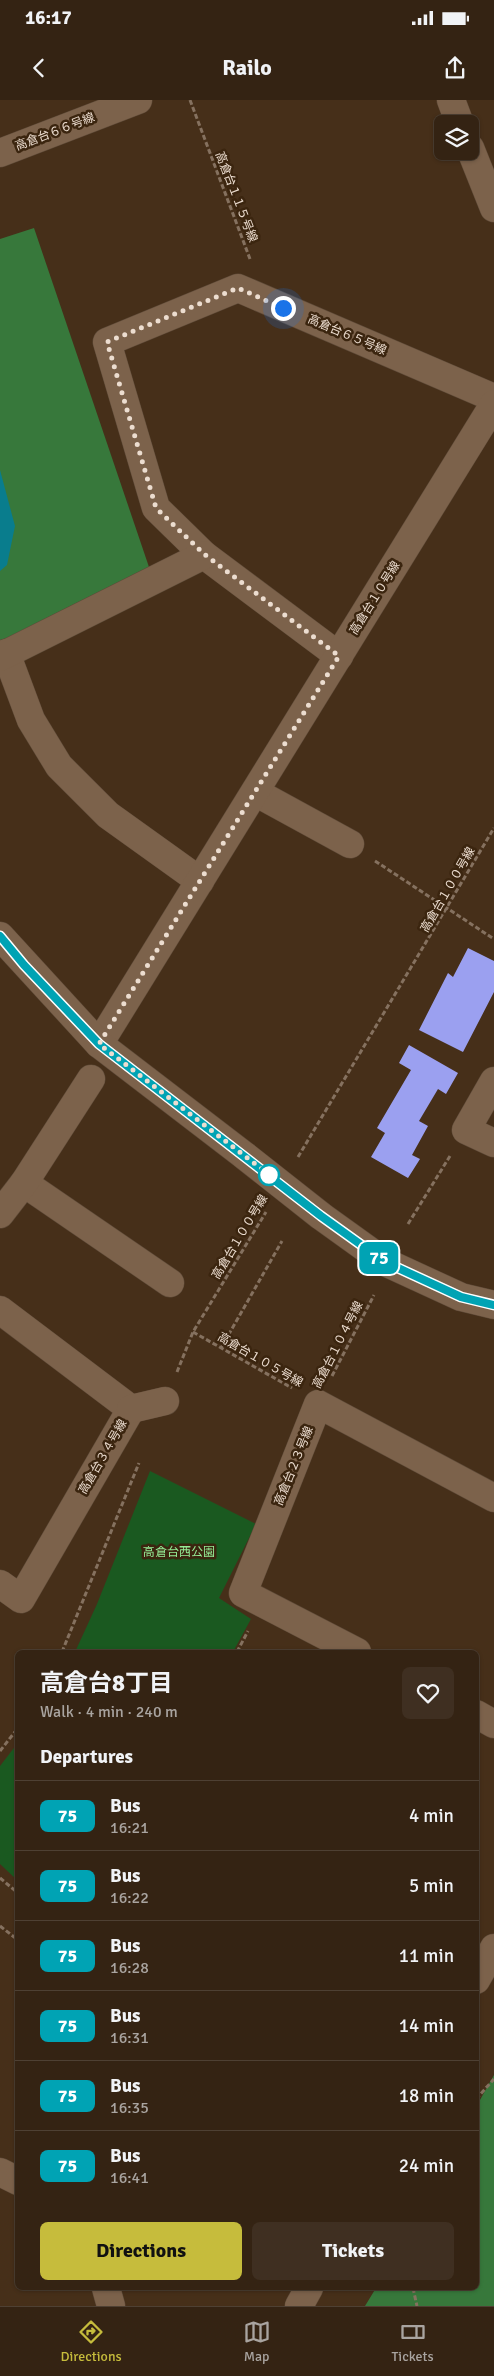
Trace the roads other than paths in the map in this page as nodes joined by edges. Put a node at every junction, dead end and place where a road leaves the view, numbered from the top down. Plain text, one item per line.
1 (138, 100) edge
2 (451, 100) edge
3 (457, 115) edge
4 (2, 148) edge
5 (475, 160) edge
6 (494, 208) edge
7 (494, 398) edge
8 (494, 404) edge
9 (204, 554) junction
10 (3, 655) edge
11 (339, 656) junction
12 (255, 792) junction
13 (350, 844) road end
14 (200, 881) junction
15 (0, 936) edge
16 (99, 1044) junction
17 (91, 1079) dead end
18 (494, 1081) edge
19 (494, 1143) edge
20 (24, 1183) junction
21 (0, 1214) edge
22 (170, 1284) dead end
23 (494, 1305) edge
24 (0, 1310) edge
25 (165, 1401) road end
26 (131, 1409) junction
27 (494, 1498) edge
28 (0, 1584) edge
29 (353, 1650) edge
30 (479, 1716) edge
31 (494, 1724) edge
32 (487, 1950) edge
33 (479, 1972) edge
34 (0, 2172) edge
35 (15, 2180) edge
36 (107, 2290) edge
37 (308, 2290) edge
38 (111, 2306) edge
39 (299, 2306) edge

1 - 4 street, 高倉台６６号線
2 - 3 street
5 - 6 street
7 - 9 street, 高倉台６５号線
8 - 11 street, 高倉台１０号線
9 - 10 street
9 - 11 street, 高倉台６５号線
10 - 14 street
11 - 12 street, 高倉台１０号線
12 - 13 street
12 - 14 street, 高倉台１０号線
14 - 16 street, 高倉台１０号線
15 - 16 street
16 - 23 street, bridge
17 - 20 street
18 - 19 street
20 - 21 street
20 - 22 street
24 - 26 street, 高倉台３４号線
25 - 26 street
26 - 28 street, 高倉台３４号線
27 - 29 street, 高倉台２３号線
30 - 31 street
32 - 33 street
34 - 35 street
36 - 38 street
37 - 39 street

